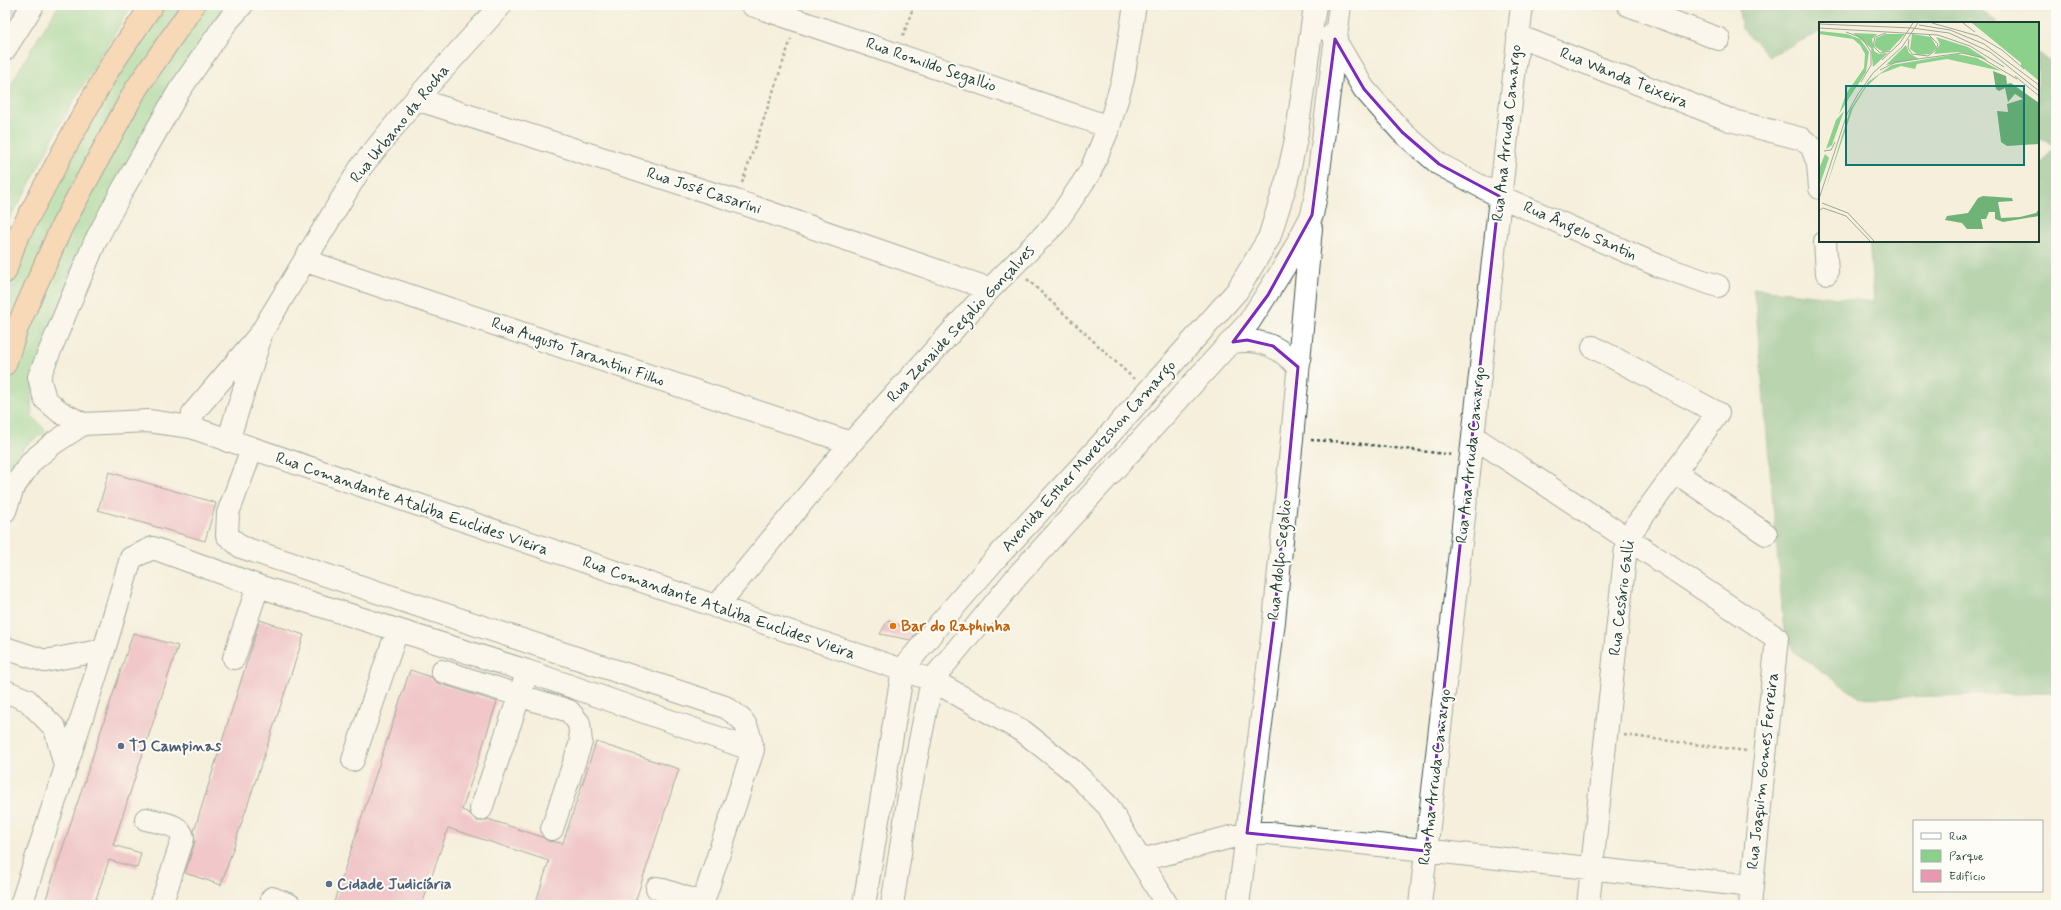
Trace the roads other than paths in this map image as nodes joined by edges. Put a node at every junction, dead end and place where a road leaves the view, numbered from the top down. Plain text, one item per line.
1 (33, 5) edge
2 (152, 5) edge
3 (194, 5) edge
4 (242, 5) edge
5 (501, 5) edge
6 (752, 5) edge
7 (1135, 5) edge
8 (1340, 5) edge
9 (1522, 5) edge
10 (1628, 5) edge
11 (1313, 7) edge
12 (1518, 36) junction
13 (1335, 39) junction
14 (1719, 39) dead end
15 (5, 49) edge
16 (416, 99) junction
17 (1109, 127) junction
18 (1819, 176) edge
19 (1499, 196) junction
20 (1312, 215) junction
21 (1825, 242) edge
22 (306, 261) junction
23 (5, 272) edge
24 (1827, 273) dead end
25 (1718, 286) dead end
26 (990, 289) junction
27 (262, 333) junction
28 (1233, 342) junction
29 (1592, 347) dead end
30 (5, 364) edge
31 (1298, 367) junction
32 (83, 424) junction
33 (192, 427) junction
34 (228, 441) junction
35 (851, 443) junction
36 (1473, 447) junction
37 (252, 449) junction
38 (1675, 472) junction
39 (5, 511) edge
40 (1766, 534) dead end
41 (1627, 538) junction
42 (258, 586) junction
43 (716, 607) junction
44 (397, 630) junction
45 (5, 648) edge
46 (104, 650) junction
47 (234, 658) dead end
48 (903, 669) junction
49 (442, 670) dead end
50 (527, 671) junction
51 (932, 680) junction
52 (5, 691) edge
53 (520, 696) junction
54 (752, 750) junction
55 (353, 760) dead end
56 (65, 766) junction
57 (481, 809) dead end
58 (146, 819) dead end
59 (552, 830) dead end
60 (1247, 833) junction
61 (1426, 851) junction
62 (1141, 860) junction
63 (1592, 869) junction
64 (657, 888) dead end
65 (1751, 896) edge
66 (702, 904) edge
67 (21, 905) edge
68 (161, 905) edge
69 (864, 905) edge
70 (892, 905) edge
71 (1166, 905) edge
72 (1238, 905) edge
73 (1420, 905) edge
74 (1588, 905) edge

1 - 15 street
2 - 23 highway
3 - 30 highway
4 - 32 street
5 - 16 street, Rua Urbano da Rocha
6 - 17 street, Rua Romildo Segallio
7 - 17 street, Rua Zenaide Segalio Gonçalves
8 - 13 street, Avenida Esther Moretzshon Camargo
9 - 12 street, Rua Ana Arruda Camargo
10 - 14 street
11 - 13 street, Rua Ângelo Santin
11 - 48 street, Avenida Esther Moretzshon Camargo
12 - 18 street, Rua Wanda Teixeira
12 - 19 street, Rua Ana Arruda Camargo
13 - 19 street, Rua Ângelo Santin
13 - 20 street, Avenida Esther Moretzshon Camargo
16 - 22 street, Rua Urbano da Rocha
16 - 26 street, Rua José Casarini
17 - 26 street, Rua Zenaide Segalio Gonçalves
19 - 25 street, Rua Ângelo Santin
19 - 36 street, Rua Ana Arruda Camargo
20 - 28 street, Avenida Esther Moretzshon Camargo
20 - 31 street, Rua Adolfo Segalio
21 - 24 street
22 - 27 street, Rua Urbano da Rocha
22 - 35 street, Rua Augusto Tarantini Filho
26 - 35 street, Rua Zenaide Segalio Gonçalves
27 - 33 street, Rua Urbano da Rocha
27 - 34 street, Rua Urbano da Rocha
28 - 31 street
28 - 51 street, Avenida Esther Moretzshon Camargo
29 - 38 street, Rua Cesário Galli
31 - 60 street, Rua Adolfo Segalio
32 - 33 street, Rua Comandante Ataliba Euclides Vieira
32 - 39 street
33 - 34 street, Rua Comandante Ataliba Euclides Vieira
34 - 37 street, Rua Comandante Ataliba Euclides Vieira
35 - 43 street, Rua Zenaide Segalio Gonçalves
36 - 41 street
36 - 61 street, Rua Ana Arruda Camargo
37 - 43 street, Rua Comandante Ataliba Euclides Vieira
37 - 54 street
38 - 40 street
38 - 41 street, Rua Cesário Galli
41 - 63 street, Rua Cesário Galli
41 - 65 street, Rua Joaquim Gomes Ferreira
42 - 44 street
42 - 46 street
42 - 47 street
43 - 48 street, Rua Comandante Ataliba Euclides Vieira
44 - 50 street
44 - 55 street
45 - 46 street
46 - 56 street
48 - 51 street, Rua Comandante Ataliba Euclides Vieira
48 - 69 street, Avenida Esther Moretzshon Camargo
49 - 53 street
50 - 53 street
50 - 54 street
51 - 62 street, Rua Comandante Ataliba Euclides Vieira
51 - 70 street, Avenida Esther Moretzshon Camargo
52 - 56 street
53 - 57 street
53 - 59 street
54 - 66 street
56 - 67 street
58 - 68 street
60 - 61 street
60 - 62 street
60 - 72 street, Rua Adolfo Segalio
61 - 63 street
61 - 73 street, Rua Ana Arruda Camargo
62 - 71 street, Rua Comandante Ataliba Euclides Vieira
63 - 65 street
63 - 74 street, Rua Cesário Galli
64 - 66 street

